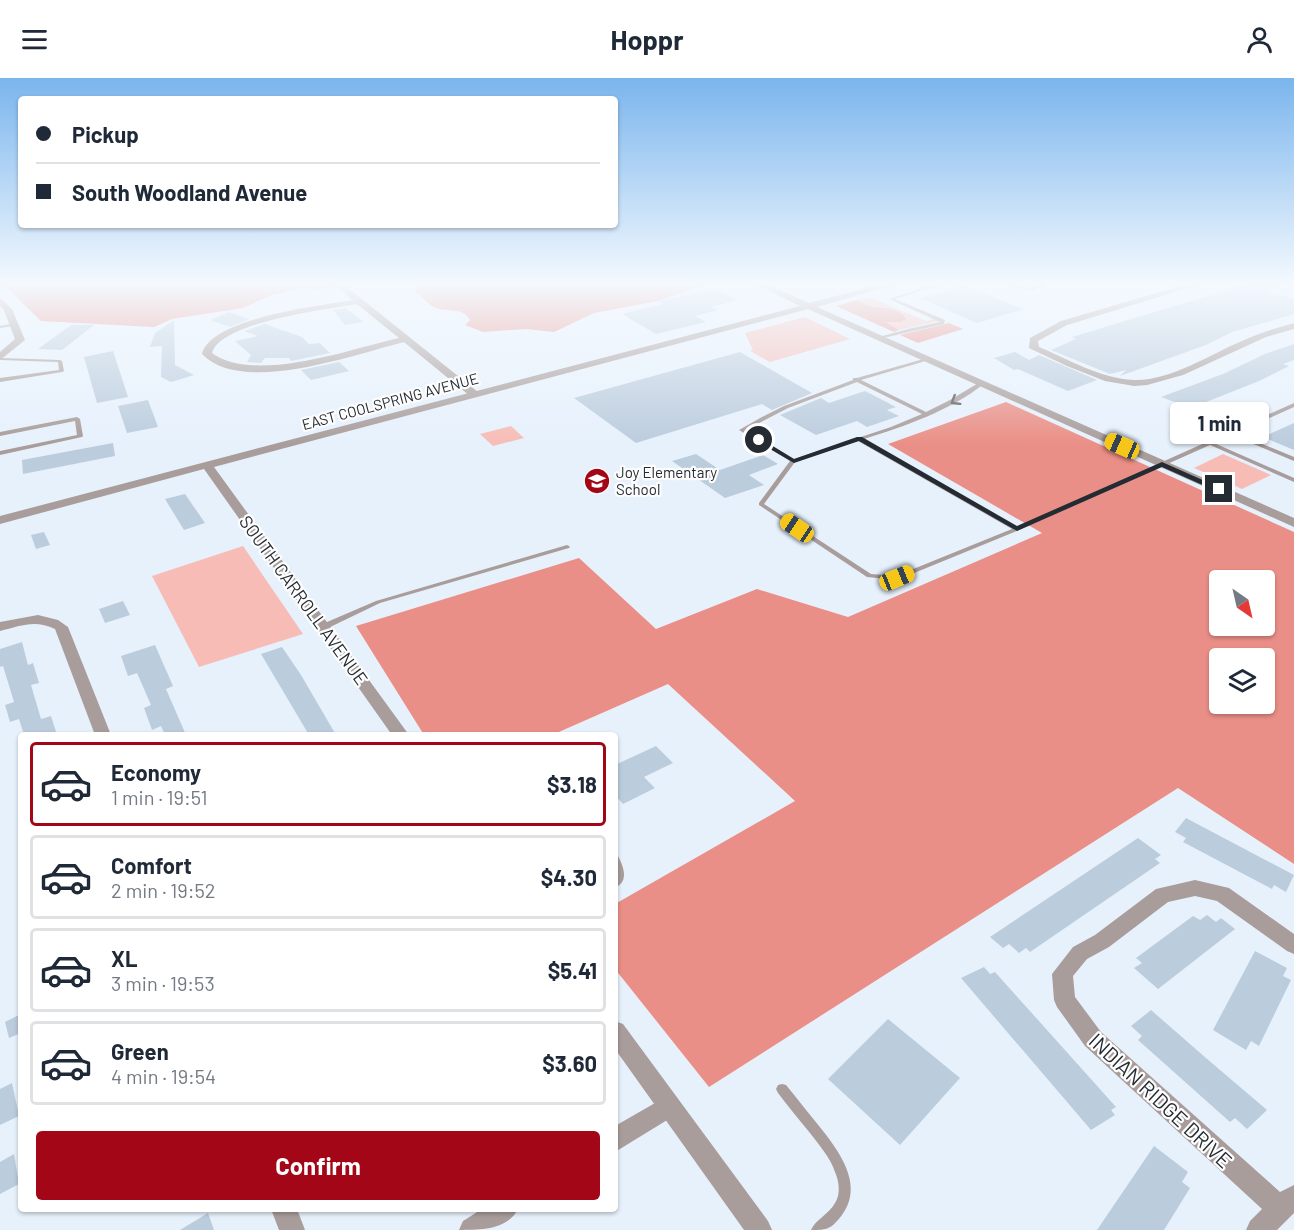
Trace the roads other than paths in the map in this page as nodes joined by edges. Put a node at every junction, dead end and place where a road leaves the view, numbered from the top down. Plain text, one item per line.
1 (19, 338) edge
2 (217, 338) edge
3 (688, 338) edge
4 (885, 338) edge
5 (1036, 338) edge
6 (1257, 338) edge
7 (405, 339) joint
8 (881, 339) joint
9 (0, 358) edge
10 (927, 359) junction
11 (0, 380) edge
12 (855, 380) junction
13 (982, 384) junction
14 (474, 394) junction
15 (1294, 405) edge
16 (927, 415) junction
17 (1232, 433) junction
18 (0, 434) edge
19 (859, 438) junction
20 (1209, 443) junction
21 (0, 453) edge
22 (1294, 459) edge
23 (794, 461) junction
24 (1162, 464) junction
25 (207, 465) junction
26 (1294, 480) edge
27 (0, 520) edge
28 (1294, 523) edge
29 (1017, 529) junction
30 (567, 547) dead end
31 (0, 627) edge
32 (323, 627) junction
33 (101, 732) edge
34 (399, 732) edge
35 (1294, 945) edge
36 (618, 1034) edge
37 (782, 1089) dead end
38 (669, 1106) junction
39 (618, 1138) edge
40 (1287, 1203) edge
41 (285, 1212) edge
42 (501, 1212) edge
43 (292, 1230) edge
44 (472, 1230) edge
45 (759, 1230) edge
46 (817, 1230) edge
47 (1259, 1230) edge

1 - 9 street
2 - 7 street
3 - 14 street, EAST COOLSPRING AVENUE
4 - 8 lane
5 - 6 street
7 - 14 street
8 - 10 street
9 - 11 lane
10 - 12 lane
10 - 13 street
12 - 16 lane
12 - 23 lane
13 -> 16 lane
13 - 24 street
14 - 25 street, EAST COOLSPRING AVENUE
15 - 17 lane
16 - 19 lane
17 - 20 lane
17 - 22 lane
18 - 21 lane
19 - 23 lane
19 - 29 lane
20 - 24 lane
20 - 26 lane
23 - 29 lane
24 - 28 street
24 - 29 lane
25 - 27 street, EAST COOLSPRING AVENUE
25 - 32 street, SOUTH CARROLL AVENUE
30 - 32 lane
31 - 33 street
32 - 34 street, SOUTH CARROLL AVENUE
35 - 40 street, INDIAN RIDGE DRIVE
36 - 38 street
37 - 46 lane
38 - 39 street
38 - 45 street
40 - 47 street, INDIAN RIDGE DRIVE
41 - 43 street
42 - 44 street

